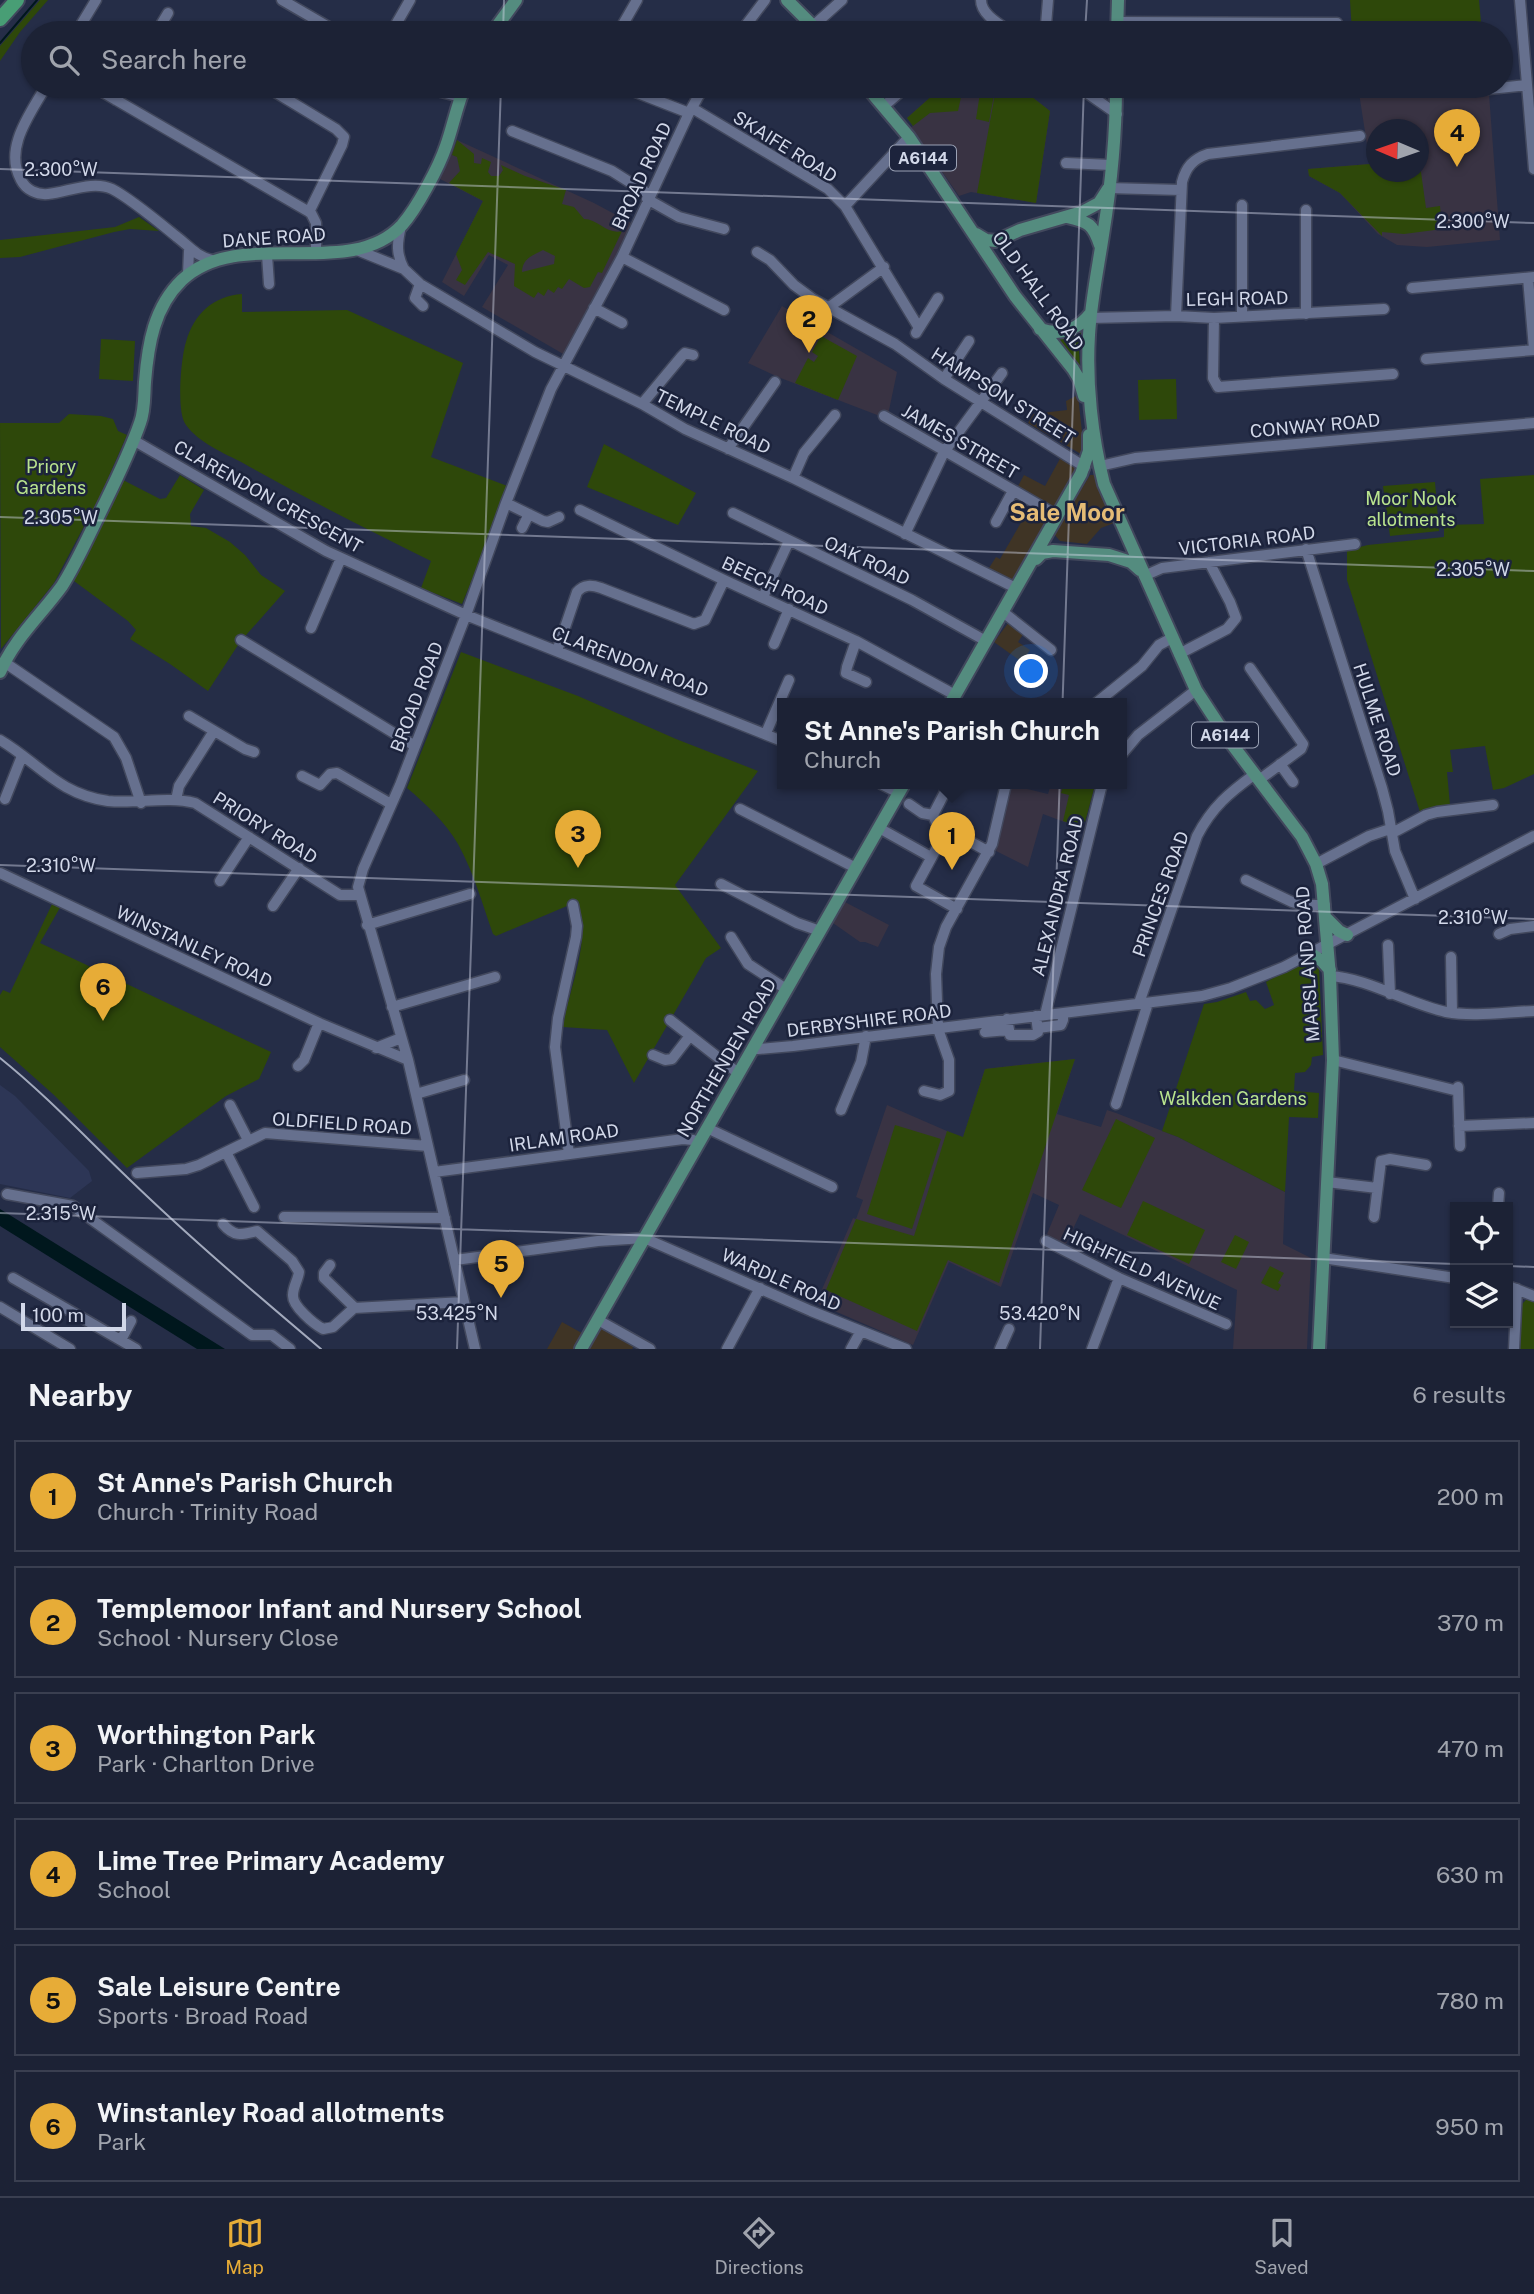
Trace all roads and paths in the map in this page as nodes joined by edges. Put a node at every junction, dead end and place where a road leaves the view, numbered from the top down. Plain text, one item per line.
1 (17, 0) edge
2 (96, 0) edge
3 (410, 0) edge
4 (516, 0) edge
5 (638, 0) edge
6 (765, 0) edge
7 (787, 0) edge
8 (842, 0) edge
9 (981, 0) edge
10 (1048, 0) edge
11 (1118, 0) edge
12 (1520, 0) edge
13 (290, 2) edge
14 (168, 14) dead end
15 (0, 19) edge
16 (83, 21) edge
17 (164, 21) edge
18 (321, 21) edge
19 (398, 21) edge
20 (501, 21) edge
21 (625, 21) edge
22 (749, 21) edge
23 (808, 21) edge
24 (823, 21) edge
25 (997, 21) edge
26 (1046, 21) edge
27 (1118, 21) edge
28 (1530, 64) edge
29 (1527, 85) junction
30 (1513, 86) edge
31 (39, 98) edge
32 (113, 98) edge
33 (285, 98) edge
34 (461, 98) edge
35 (656, 98) edge
36 (698, 98) edge
37 (877, 98) edge
38 (893, 98) edge
39 (1094, 98) edge
40 (1116, 98) edge
41 (116, 100) joint
42 (884, 106) junction
43 (691, 110) junction
44 (1117, 114) junction
45 (512, 131) dead end
46 (1360, 136) dead end
47 (909, 137) junction
48 (1066, 163) dead end
49 (1111, 165) junction
50 (1534, 169) edge
51 (1108, 188) junction
52 (1181, 190) junction
53 (648, 197) junction
54 (1242, 205) dead end
55 (845, 206) junction
56 (1306, 210) dead end
57 (309, 212) junction
58 (1067, 217) junction
59 (401, 226) junction
60 (724, 229) dead end
61 (975, 233) junction
62 (1003, 239) junction
63 (1100, 245) junction
64 (356, 250) junction
65 (189, 251) junction
66 (317, 252) junction
67 (757, 252) dead end
68 (267, 255) junction
69 (622, 257) junction
70 (212, 260) junction
71 (884, 267) junction
72 (404, 269) junction
73 (999, 271) junction
74 (188, 275) junction
75 (1531, 277) edge
76 (420, 284) junction
77 (268, 285) dead end
78 (1412, 288) dead end
79 (938, 298) dead end
80 (423, 306) dead end
81 (594, 308) junction
82 (828, 308) junction
83 (1384, 309) dead end
84 (724, 310) dead end
85 (1306, 314) junction
86 (1091, 316) junction
87 (1176, 316) junction
88 (1242, 316) junction
89 (1214, 318) junction
90 (622, 323) dead end
91 (1040, 329) junction
92 (969, 341) dead end
93 (1534, 349) edge
94 (693, 355) dead end
95 (1426, 359) dead end
96 (562, 365) junction
97 (1002, 373) dead end
98 (1393, 374) dead end
99 (944, 379) junction
100 (775, 382) dead end
101 (980, 402) junction
102 (642, 404) junction
103 (835, 415) dead end
104 (884, 416) dead end
105 (1534, 423) edge
106 (133, 440) junction
107 (728, 449) junction
108 (944, 452) junction
109 (1100, 466) junction
110 (1085, 467) junction
111 (793, 478) junction
112 (1013, 491) junction
113 (506, 503) junction
114 (580, 510) dead end
115 (733, 513) dead end
116 (529, 514) junction
117 (559, 516) dead end
118 (1055, 521) junction
119 (996, 522) dead end
120 (1123, 526) junction
121 (522, 528) dead end
122 (905, 534) junction
123 (789, 541) junction
124 (1354, 544) dead end
125 (1306, 549) junction
126 (1069, 552) junction
127 (1109, 555) junction
128 (341, 558) junction
129 (1033, 561) junction
130 (1209, 562) junction
131 (1144, 576) junction
132 (724, 580) junction
133 (1016, 588) junction
134 (763, 597) junction
135 (789, 609) junction
136 (1003, 612) junction
137 (466, 615) junction
138 (311, 628) dead end
139 (1172, 638) junction
140 (241, 640) dead end
141 (856, 641) junction
142 (986, 641) junction
143 (774, 644) dead end
144 (1051, 650) dead end
145 (557, 651) junction
146 (1179, 654) junction
147 (2, 667) edge
148 (1250, 668) dead end
149 (789, 680) dead end
150 (866, 682) dead end
151 (1196, 690) junction
152 (781, 698) edge
153 (950, 698) edge
154 (953, 698) edge
155 (1102, 698) edge
156 (777, 708) edge
157 (189, 716) dead end
158 (214, 731) junction
159 (766, 733) junction
160 (777, 738) edge
161 (0, 740) edge
162 (415, 746) junction
163 (1127, 748) edge
164 (254, 752) dead end
165 (22, 756) junction
166 (1280, 764) junction
167 (302, 776) dead end
168 (1257, 777) junction
169 (1293, 782) dead end
170 (901, 789) edge
171 (946, 789) edge
172 (1005, 789) edge
173 (1101, 789) edge
174 (5, 799) dead end
175 (176, 800) junction
176 (141, 803) junction
177 (391, 804) junction
178 (909, 804) dead end
179 (1493, 805) dead end
180 (740, 809) dead end
181 (933, 815) junction
182 (879, 828) junction
183 (947, 829) junction
184 (1390, 829) junction
185 (1534, 836) edge
186 (249, 837) junction
187 (989, 852) junction
188 (931, 857) junction
189 (1316, 864) junction
190 (299, 868) junction
191 (856, 868) junction
192 (0, 873) edge
193 (1246, 880) dead end
194 (220, 881) dead end
195 (721, 884) dead end
196 (470, 894) dead end
197 (359, 895) junction
198 (1415, 899) junction
199 (573, 905) dead end
200 (273, 906) dead end
201 (957, 909) junction
202 (1325, 911) junction
203 (368, 925) junction
204 (1534, 926) edge
205 (820, 931) junction
206 (1347, 934) junction
207 (1499, 934) dead end
208 (731, 937) dead end
209 (1328, 944) junction
210 (1388, 945) dead end
211 (1310, 953) junction
212 (1451, 957) dead end
213 (1330, 973) junction
214 (495, 976) dead end
215 (786, 989) junction
216 (1391, 994) junction
217 (1143, 1003) junction
218 (392, 1007) junction
219 (1534, 1011) edge
220 (1063, 1013) junction
221 (1452, 1013) junction
222 (1041, 1015) junction
223 (1007, 1018) junction
224 (670, 1020) dead end
225 (319, 1023) junction
226 (989, 1028) junction
227 (1038, 1028) junction
228 (938, 1029) junction
229 (1008, 1030) junction
230 (866, 1036) junction
231 (689, 1037) junction
232 (401, 1038) junction
233 (753, 1047) junction
234 (376, 1048) junction
235 (653, 1055) dead end
236 (408, 1060) junction
237 (1333, 1060) junction
238 (317, 1066) dead end
239 (738, 1073) junction
240 (464, 1080) dead end
241 (925, 1091) dead end
242 (416, 1094) junction
243 (1116, 1104) dead end
244 (230, 1105) dead end
245 (841, 1110) dead end
246 (1534, 1123) edge
247 (1460, 1126) junction
248 (707, 1128) junction
249 (248, 1140) junction
250 (698, 1144) junction
251 (428, 1146) junction
252 (1460, 1146) dead end
253 (226, 1152) junction
254 (569, 1154) junction
255 (1426, 1165) dead end
256 (137, 1172) dead end
257 (434, 1172) junction
258 (1327, 1182) junction
259 (832, 1187) dead end
260 (1377, 1188) junction
261 (1498, 1193) dead end
262 (7, 1194) dead end
263 (1498, 1202) edge
264 (254, 1208) dead end
265 (284, 1217) dead end
266 (1374, 1217) dead end
267 (445, 1219) junction
268 (223, 1224) dead end
269 (644, 1238) junction
270 (1046, 1241) dead end
271 (1323, 1258) junction
272 (455, 1260) junction
273 (330, 1265) dead end
274 (1450, 1277) edge
275 (13, 1278) dead end
276 (1119, 1278) junction
277 (1513, 1287) edge
278 (760, 1288) junction
279 (1534, 1296) edge
280 (464, 1303) junction
281 (0, 1307) edge
282 (355, 1308) junction
283 (598, 1320) junction
284 (131, 1321) dead end
285 (1226, 1324) dead end
286 (1009, 1329) dead end
287 (861, 1331) junction
288 (121, 1340) junction
289 (71, 1349) edge
290 (136, 1349) edge
291 (290, 1349) edge
292 (475, 1349) edge
293 (581, 1349) edge
294 (650, 1349) edge
295 (727, 1349) edge
296 (851, 1349) edge
297 (906, 1349) edge
298 (1000, 1349) edge
299 (1092, 1349) edge
300 (1319, 1349) edge
301 (1514, 1349) edge

1 - 15 highway
2 - 16 street
3 - 19 street
4 - 20 main road
5 - 21 street
6 - 22 street
7 - 23 main road
8 - 24 street
9 - 25 street
10 - 26 street
11 - 27 main road
12 - 28 street
13 - 18 street
14 - 17 street
28 - 29 street
29 - 30 street
29 - 50 street
31 - 65 street
32 - 41 street
33 - 57 street
34 - 59 main road, DANE ROAD
35 - 43 street, SKAIFE ROAD
36 - 43 street, BROAD ROAD
37 - 42 main road, OLD HALL ROAD / A6144
38 - 42 street
39 - 44 street
40 - 44 main road
41 - 57 street
42 - 47 main road, OLD HALL ROAD / A6144
43 - 53 street, BROAD ROAD
43 - 55 street, SKAIFE ROAD
44 - 49 main road
45 - 53 street
46 - 52 street
47 - 55 street
47 - 61 main road, OLD HALL ROAD / A6144
48 - 49 street
49 - 51 main road
51 - 52 street
51 - 58 main road
51 - 63 main road
52 - 87 street
53 - 60 street
53 - 69 street, BROAD ROAD
54 - 88 street
55 - 71 street, SKAIFE ROAD
56 - 85 street
57 - 66 street
58 - 62 main road
58 - 63 main road
59 - 64 main road, DANE ROAD
59 - 72 street, TEMPLE ROAD
61 - 62 main road, OLD HALL ROAD
61 - 73 main road, OLD HALL ROAD / A6144
62 - 73 main road
63 - 86 main road, A6144
64 - 66 main road, DANE ROAD
64 - 72 street, TEMPLE ROAD
65 - 70 street
65 - 74 street
66 - 68 main road, DANE ROAD
67 - 82 street, HAMPSON STREET
68 - 70 main road, DANE ROAD
68 - 77 street
69 - 81 street, BROAD ROAD
69 - 84 street
70 - 74 main road, DANE ROAD
71 - 79 street, SKAIFE ROAD
71 - 82 street
72 - 76 street, TEMPLE ROAD
73 - 91 main road, OLD HALL ROAD / A6144
74 - 106 main road, DANE ROAD
75 - 78 street
75 - 93 street
76 - 80 street
76 - 96 street, TEMPLE ROAD
81 - 90 street
81 - 96 street, BROAD ROAD
82 - 99 street, HAMPSON STREET
83 - 85 street, LEGH ROAD
85 - 88 street, LEGH ROAD
86 - 87 street, LEGH ROAD
86 - 91 main road
86 - 109 main road, A6144
87 - 89 street, LEGH ROAD
88 - 89 street, LEGH ROAD
89 - 98 street
91 - 110 main road, OLD HALL ROAD / A6144
92 - 99 street
93 - 95 street
94 - 102 street
96 - 102 street, TEMPLE ROAD
96 - 113 street, BROAD ROAD
97 - 101 street
99 - 101 street, HAMPSON STREET
100 - 107 street
101 - 108 street
101 - 110 street, HAMPSON STREET
102 - 107 street, TEMPLE ROAD
103 - 111 street
104 - 108 street, JAMES STREET
105 - 109 street, CONWAY ROAD
106 - 128 street, CLARENDON CRESCENT
106 - 147 main road, DANE ROAD
107 - 111 street, TEMPLE ROAD
108 - 112 street, JAMES STREET
108 - 122 street
109 - 120 main road, MARSLAND ROAD / A6144
110 - 118 main road, A6144
111 - 122 street, TEMPLE ROAD
112 - 118 street, JAMES STREET
112 - 119 street
113 - 116 street
113 - 137 street, BROAD ROAD
114 - 132 street, BEECH ROAD
115 - 123 street, OAK ROAD
116 - 117 street
116 - 121 street
118 - 126 main road
118 - 129 main road
120 - 127 main road
120 - 131 main road, MARSLAND ROAD / A6144
122 - 133 street, TEMPLE ROAD
123 - 134 street
123 - 142 street, OAK ROAD
124 - 125 street, VICTORIA ROAD
125 - 130 street, VICTORIA ROAD
125 - 184 street, HULME ROAD
126 - 127 main road
126 - 129 main road
127 - 131 main road
128 - 137 street, CLARENDON CRESCENT
128 - 138 street
129 - 133 main road
130 - 131 street, VICTORIA ROAD
130 - 146 street
131 - 139 main road, MARSLAND ROAD / A6144
132 - 134 street, BEECH ROAD
132 - 145 street
133 - 136 main road
134 - 135 street, BEECH ROAD
135 - 141 street, BEECH ROAD
135 - 143 street
136 - 142 main road
136 - 144 street
137 - 145 street, CLARENDON ROAD
137 - 162 street, BROAD ROAD
139 - 146 main road, MARSLAND ROAD / A6144
139 - 155 street
140 - 162 street
141 - 150 street
141 - 153 street, BEECH ROAD
142 - 154 main road
145 - 159 street, CLARENDON ROAD
146 - 151 main road, MARSLAND ROAD / A6144
147 - 176 street
148 - 166 street, PRINCES ROAD
149 - 152 street
151 - 163 street
151 - 168 main road, MARSLAND ROAD / A6144
156 - 159 street
157 - 158 street
158 - 164 street
158 - 175 street
159 - 160 street, CLARENDON ROAD
161 - 165 street, PRIORY ROAD
162 - 177 street, BROAD ROAD
165 - 174 street
165 - 176 street, PRIORY ROAD
166 - 168 street, PRINCES ROAD
166 - 169 street
167 - 177 street
168 - 189 main road, MARSLAND ROAD / A6144
168 - 217 street, PRINCES ROAD
170 - 182 main road, NORTHENDEN ROAD
171 - 181 street
172 - 187 street
173 - 222 street, ALEXANDRA ROAD
175 - 176 street, PRIORY ROAD
175 - 186 street, PRIORY ROAD
177 - 197 street, BROAD ROAD
178 - 181 street
179 - 184 street
180 - 191 street
181 - 183 street
182 - 188 street
182 - 191 main road, NORTHENDEN ROAD
183 - 187 street
183 - 188 street
184 - 189 street
184 - 198 street, HULME ROAD
185 - 198 street, DERBYSHIRE ROAD
186 - 190 street, PRIORY ROAD
186 - 194 street
187 - 201 street
188 - 201 street
189 - 202 main road, MARSLAND ROAD / A6144
190 - 197 street, PRIORY ROAD
190 - 200 street
191 - 205 main road, NORTHENDEN ROAD
192 - 225 street, WINSTANLEY ROAD
193 - 202 street
195 - 205 street
196 - 203 street
197 - 203 street, BROAD ROAD
198 - 206 street, DERBYSHIRE ROAD
199 - 254 street
201 - 228 street
202 - 206 main road
202 - 209 main road, MARSLAND ROAD / A6144
203 - 218 street, BROAD ROAD
204 - 207 street
205 - 215 main road, NORTHENDEN ROAD
206 - 209 street, DERBYSHIRE ROAD
208 - 215 street
209 - 211 street, DERBYSHIRE ROAD
209 - 213 main road, MARSLAND ROAD / A6144
210 - 216 street
211 - 213 main road
211 - 217 street, DERBYSHIRE ROAD
212 - 221 street
213 - 216 street
213 - 237 main road, MARSLAND ROAD / A6144
214 - 218 street
215 - 233 main road, NORTHENDEN ROAD
216 - 221 street
217 - 220 street, DERBYSHIRE ROAD
217 - 243 street, PRINCES ROAD
218 - 232 street, BROAD ROAD
219 - 221 street
220 - 222 street, DERBYSHIRE ROAD
220 - 227 street, DERBYSHIRE ROAD
222 - 223 street, DERBYSHIRE ROAD
222 - 227 street
223 - 226 street, DERBYSHIRE ROAD
223 - 229 street
224 - 231 street
225 - 234 street, WINSTANLEY ROAD
225 - 238 street
226 - 228 street, DERBYSHIRE ROAD
226 - 229 street, DERBYSHIRE ROAD
227 - 229 street, DERBYSHIRE ROAD
228 - 230 street, DERBYSHIRE ROAD
228 - 241 street
230 - 233 street, DERBYSHIRE ROAD
230 - 245 street
231 - 235 street
231 - 239 street
232 - 234 street
232 - 236 street, BROAD ROAD
233 - 239 main road, NORTHENDEN ROAD
234 - 236 street, WINSTANLEY ROAD
236 - 242 street, BROAD ROAD
237 - 247 street
237 - 258 main road, MARSLAND ROAD / A6144
239 - 248 main road, NORTHENDEN ROAD
240 - 242 street
242 - 251 street, BROAD ROAD
244 - 249 street
246 - 247 street
247 - 252 street
248 - 250 main road, NORTHENDEN ROAD
248 - 259 street
249 - 251 street, OLDFIELD ROAD
249 - 253 street, OLDFIELD ROAD
250 - 254 street, IRLAM ROAD
250 - 269 main road, NORTHENDEN ROAD
251 - 257 street, BROAD ROAD
253 - 256 street, OLDFIELD ROAD
253 - 264 street
254 - 257 street, IRLAM ROAD
255 - 260 street
257 - 267 street, BROAD ROAD
258 - 260 street
258 - 271 main road, MARSLAND ROAD / A6144
260 - 266 street
261 - 263 street
262 - 291 street
265 - 267 street
267 - 272 street, BROAD ROAD
268 - 282 street
269 - 272 street
269 - 278 street, WARDLE ROAD
269 - 283 main road, NORTHENDEN ROAD
270 - 276 street, HIGHFIELD AVENUE
271 - 274 street
271 - 300 main road, MARSLAND ROAD / A6144
272 - 280 street, BROAD ROAD
273 - 282 street
275 - 288 street
276 - 285 street, HIGHFIELD AVENUE
276 - 299 street
277 - 279 street
277 - 301 street
278 - 287 street, WARDLE ROAD
278 - 295 street
280 - 282 street
280 - 292 street, BROAD ROAD
281 - 289 street
283 - 293 main road, NORTHENDEN ROAD
283 - 294 street
284 - 288 street
286 - 298 street
287 - 296 street
287 - 297 street, WARDLE ROAD
288 - 290 street

